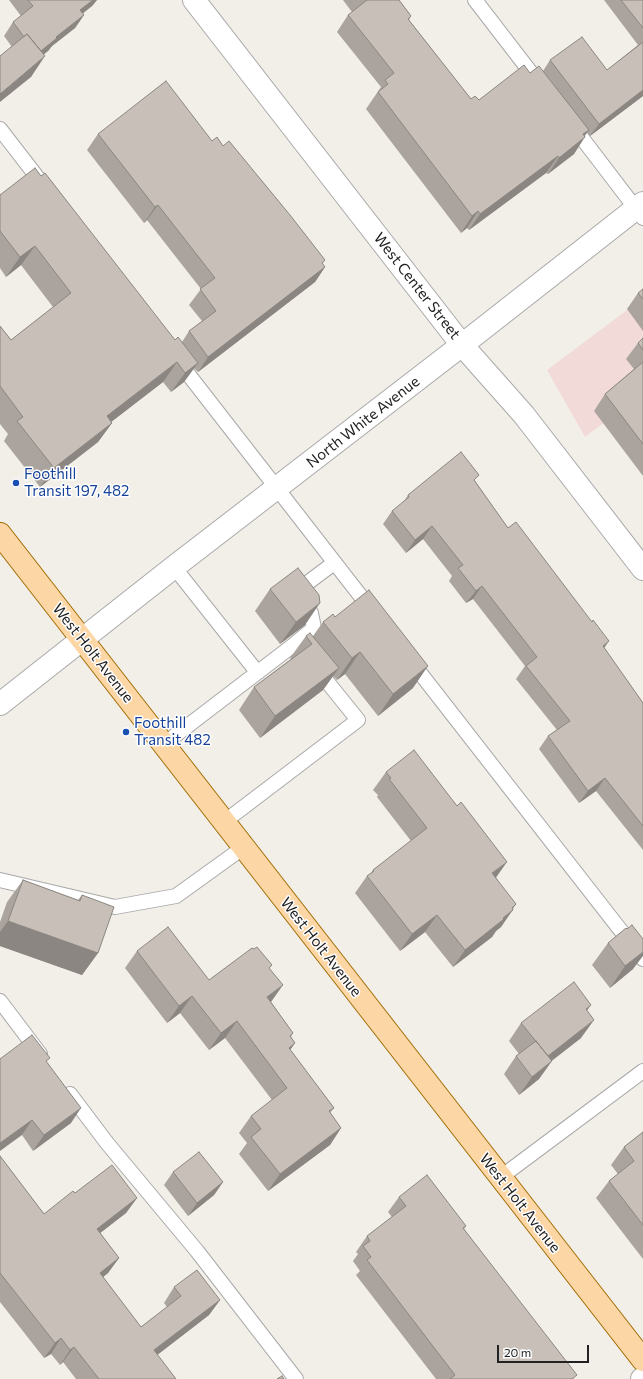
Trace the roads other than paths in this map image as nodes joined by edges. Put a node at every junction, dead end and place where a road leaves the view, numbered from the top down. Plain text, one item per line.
1 (194, 0) edge
2 (475, 0) edge
3 (548, 95) edge
4 (562, 114) edge
5 (0, 129) edge
6 (53, 199) edge
7 (641, 210) edge
8 (462, 345) junction
9 (170, 350) edge
10 (277, 489) junction
11 (0, 534) edge
12 (334, 563) junction
13 (174, 567) junction
14 (643, 569) edge
15 (383, 626) edge
16 (82, 639) junction
17 (296, 643) junction
18 (403, 651) edge
19 (257, 672) junction
20 (0, 704) edge
21 (164, 744) junction
22 (224, 822) junction
23 (244, 847) junction
24 (0, 880) edge
25 (643, 959) edge
26 (0, 1001) edge
27 (47, 1063) edge
28 (643, 1071) edge
29 (61, 1081) edge
30 (501, 1177) junction
31 (643, 1360) edge
32 (296, 1379) edge

1 - 8 street, West Center Street
2 - 3 lane
4 - 7 lane
5 - 6 lane
7 - 8 street, North White Avenue
8 - 10 street, North White Avenue
8 - 14 street, West Center Street
9 - 10 lane
10 - 12 lane
10 - 13 street, North White Avenue
11 - 16 main road, West Holt Avenue
12 - 15 lane
12 - 17 lane
13 - 16 street, North White Avenue
13 - 19 lane
16 - 20 street, North White Avenue
16 - 21 main road, West Holt Avenue
17 - 19 lane
17 - 22 lane
18 - 25 lane
19 - 21 lane
21 - 22 main road, West Holt Avenue
22 - 23 main road, West Holt Avenue
23 - 24 lane
23 - 30 main road, West Holt Avenue
26 - 27 lane
28 - 30 lane
29 - 32 lane
30 - 31 main road, West Holt Avenue

